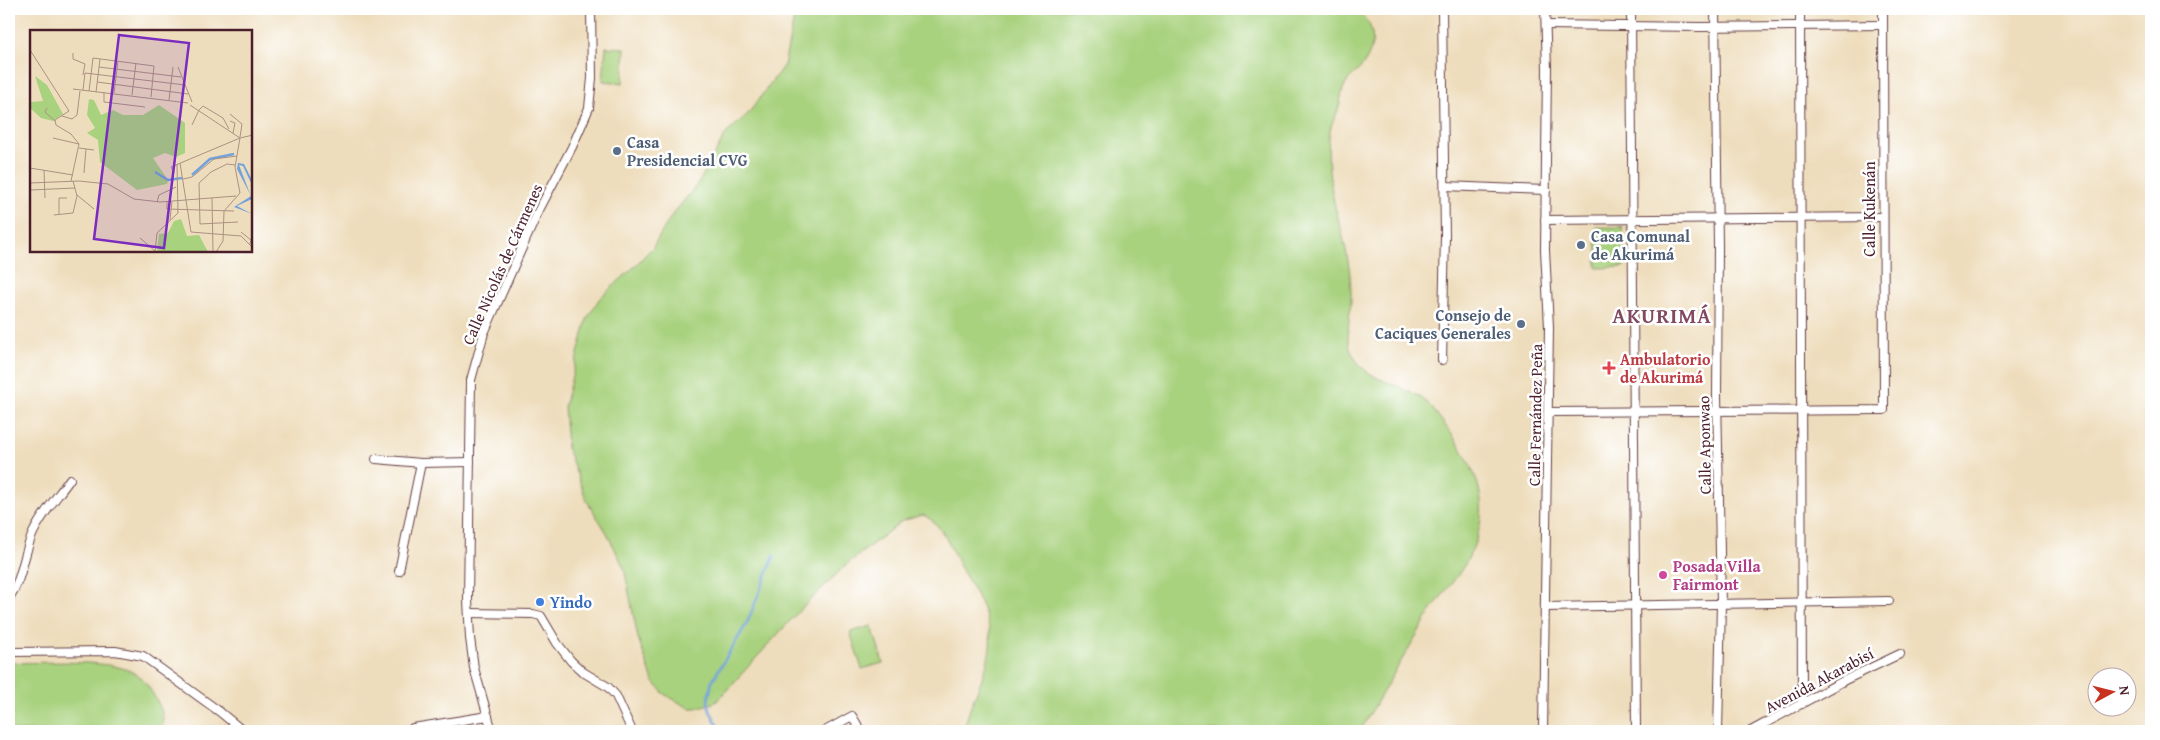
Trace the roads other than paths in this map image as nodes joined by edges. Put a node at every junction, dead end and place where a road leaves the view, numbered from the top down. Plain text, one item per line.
1 (591, 9) edge
2 (1442, 9) edge
3 (1545, 9) edge
4 (1631, 9) edge
5 (1715, 9) edge
6 (1800, 9) edge
7 (1883, 9) edge
8 (1546, 25) junction
9 (1883, 25) junction
10 (1631, 26) junction
11 (1715, 26) junction
12 (1800, 26) junction
13 (1445, 186) junction
14 (1546, 190) junction
15 (1882, 217) junction
16 (1800, 218) junction
17 (1718, 219) junction
18 (1545, 220) junction
19 (1631, 220) junction
20 (1442, 360) dead end
21 (1801, 410) junction
22 (1717, 411) junction
23 (1549, 412) junction
24 (1632, 412) junction
25 (376, 459) dead end
26 (470, 462) junction
27 (421, 463) junction
28 (70, 479) dead end
29 (399, 571) dead end
30 (9, 598) edge
31 (1889, 601) dead end
32 (1801, 603) junction
33 (1720, 604) junction
34 (1636, 606) junction
35 (1545, 607) junction
36 (469, 613) junction
37 (9, 652) edge
38 (1900, 654) dead end
39 (1802, 704) junction
40 (488, 716) junction
41 (413, 729) edge
42 (243, 731) edge
43 (492, 731) edge
44 (632, 731) edge
45 (825, 731) edge
46 (862, 731) edge
47 (1543, 731) edge
48 (1636, 731) edge
49 (1718, 731) edge
50 (1751, 731) edge

1 - 26 street, Calle Nicolás de Cármenes
2 - 13 street
3 - 8 street, Calle Fernández Peña
4 - 10 street
5 - 11 street, Calle Aponwao
6 - 12 street
7 - 9 street, Calle Kukenán
8 - 10 street
8 - 14 street, Calle Fernández Peña
9 - 12 street
9 - 15 street, Calle Kukenán
10 - 11 street
10 - 19 street
11 - 12 street
11 - 17 street, Calle Aponwao
12 - 16 street
13 - 14 street
13 - 20 street
14 - 18 street, Calle Fernández Peña
15 - 16 street
15 - 21 street, Calle Kukenán
16 - 17 street
16 - 21 street
17 - 19 street
17 - 22 street, Calle Aponwao
18 - 19 street
18 - 23 street, Calle Fernández Peña
19 - 24 street
21 - 22 street
21 - 32 street
22 - 24 street
22 - 33 street, Calle Aponwao
23 - 24 street
23 - 35 street, Calle Fernández Peña
24 - 34 street
25 - 27 street
26 - 27 street
26 - 36 street, Calle Nicolás de Cármenes
27 - 29 street
28 - 30 street
31 - 32 street
32 - 33 street
32 - 39 street
33 - 34 street
33 - 49 street, Calle Aponwao
34 - 35 street
34 - 48 street
35 - 47 street, Calle Fernández Peña
36 - 40 street, Calle Nicolás de Cármenes
36 - 44 street
37 - 42 street
38 - 39 street, Avenida Akarabisí
39 - 50 street, Avenida Akarabisí
40 - 41 street
40 - 43 street, Calle Nicolás de Cármenes
45 - 46 street

